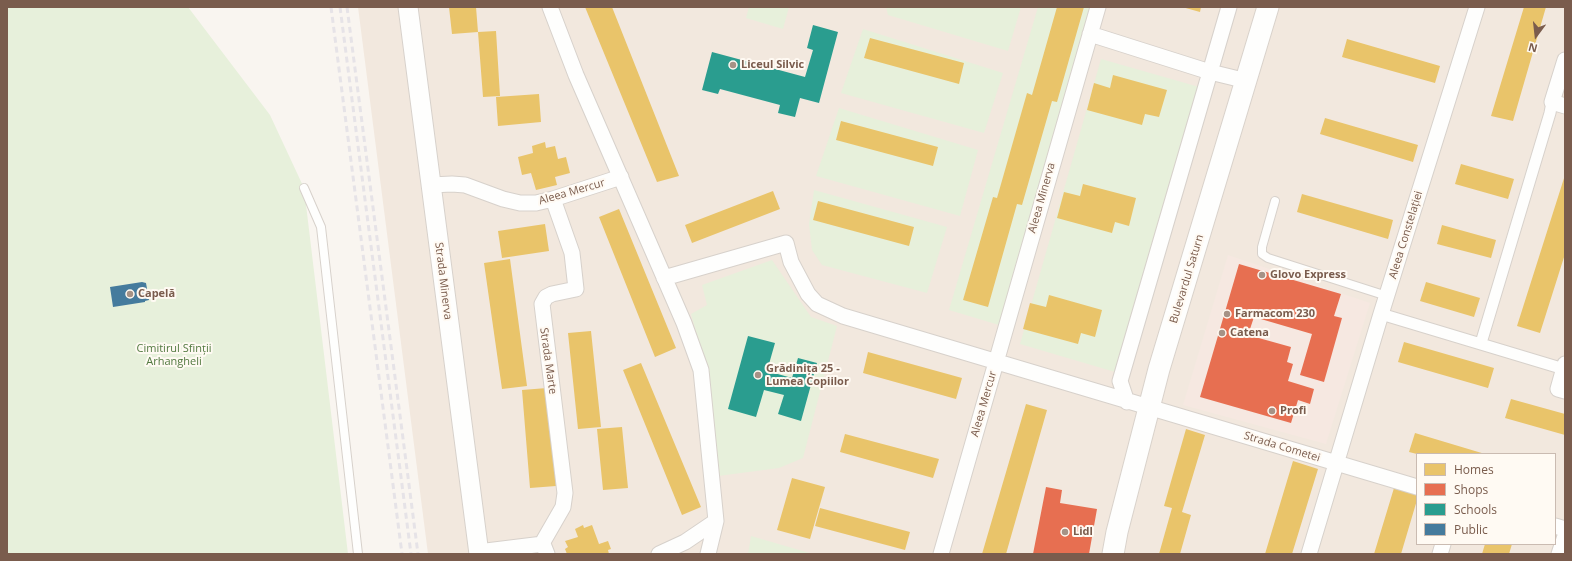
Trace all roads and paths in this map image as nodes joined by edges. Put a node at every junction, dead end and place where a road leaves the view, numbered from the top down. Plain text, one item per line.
1 (408, 7) edge
2 (550, 7) edge
3 (1098, 7) edge
4 (1229, 7) edge
5 (1268, 7) edge
6 (1477, 7) edge
7 (1090, 34) junction
8 (1565, 60) edge
9 (1210, 72) junction
10 (1247, 81) junction
11 (1558, 104) edge
12 (621, 177) junction
13 (430, 185) junction
14 (304, 188) dead end
15 (553, 199) junction
16 (1275, 202) dead end
17 (664, 278) junction
18 (1387, 296) junction
19 (1381, 314) junction
20 (1482, 343) junction
21 (996, 362) junction
22 (1564, 366) edge
23 (1565, 391) edge
24 (1127, 402) junction
25 (1148, 408) junction
26 (1336, 463) junction
27 (1416, 486) edge
28 (716, 521) junction
29 (1565, 536) edge
30 (545, 549) edge
31 (478, 553) edge
32 (358, 554) edge
33 (659, 554) edge
34 (708, 554) edge
35 (941, 554) edge
36 (1113, 554) edge
37 (1309, 554) edge
38 (1559, 554) edge

1 - 13 street, Strada Minerva
2 - 12 street, Aleea Mercur
3 - 7 street, Aleea Minerva
4 - 9 street
5 - 10 main road, Bulevardul Saturn
6 - 18 street, Aleea Constelației
7 - 9 street
7 - 21 street, Aleea Minerva
8 - 11 street
9 - 10 street
9 - 24 street
10 - 25 main road, Bulevardul Saturn
11 - 20 street
12 - 15 street, Aleea Mercur
12 - 17 street, Aleea Mercur
13 - 15 street, Aleea Mercur
13 - 31 street, Strada Minerva
14 - 32 lane
15 - 30 street, Strada Marte
16 - 18 lane
17 - 21 street
17 - 28 street, Aleea Mercur
18 - 19 street, Aleea Constelației
19 - 20 street
19 - 26 street, Aleea Constelației
20 - 22 street
21 - 24 street, Aleea Mercur
21 - 35 street, Aleea Mercur
22 - 23 street
24 - 25 street, Strada Cometei
25 - 26 street, Strada Cometei
25 - 36 main road, Bulevardul Saturn
26 - 27 street, Strada Cometei
26 - 37 street, Aleea Constelației
28 - 33 street
28 - 34 street, Aleea Mercur
29 - 38 street
30 - 31 street, Strada Marte

